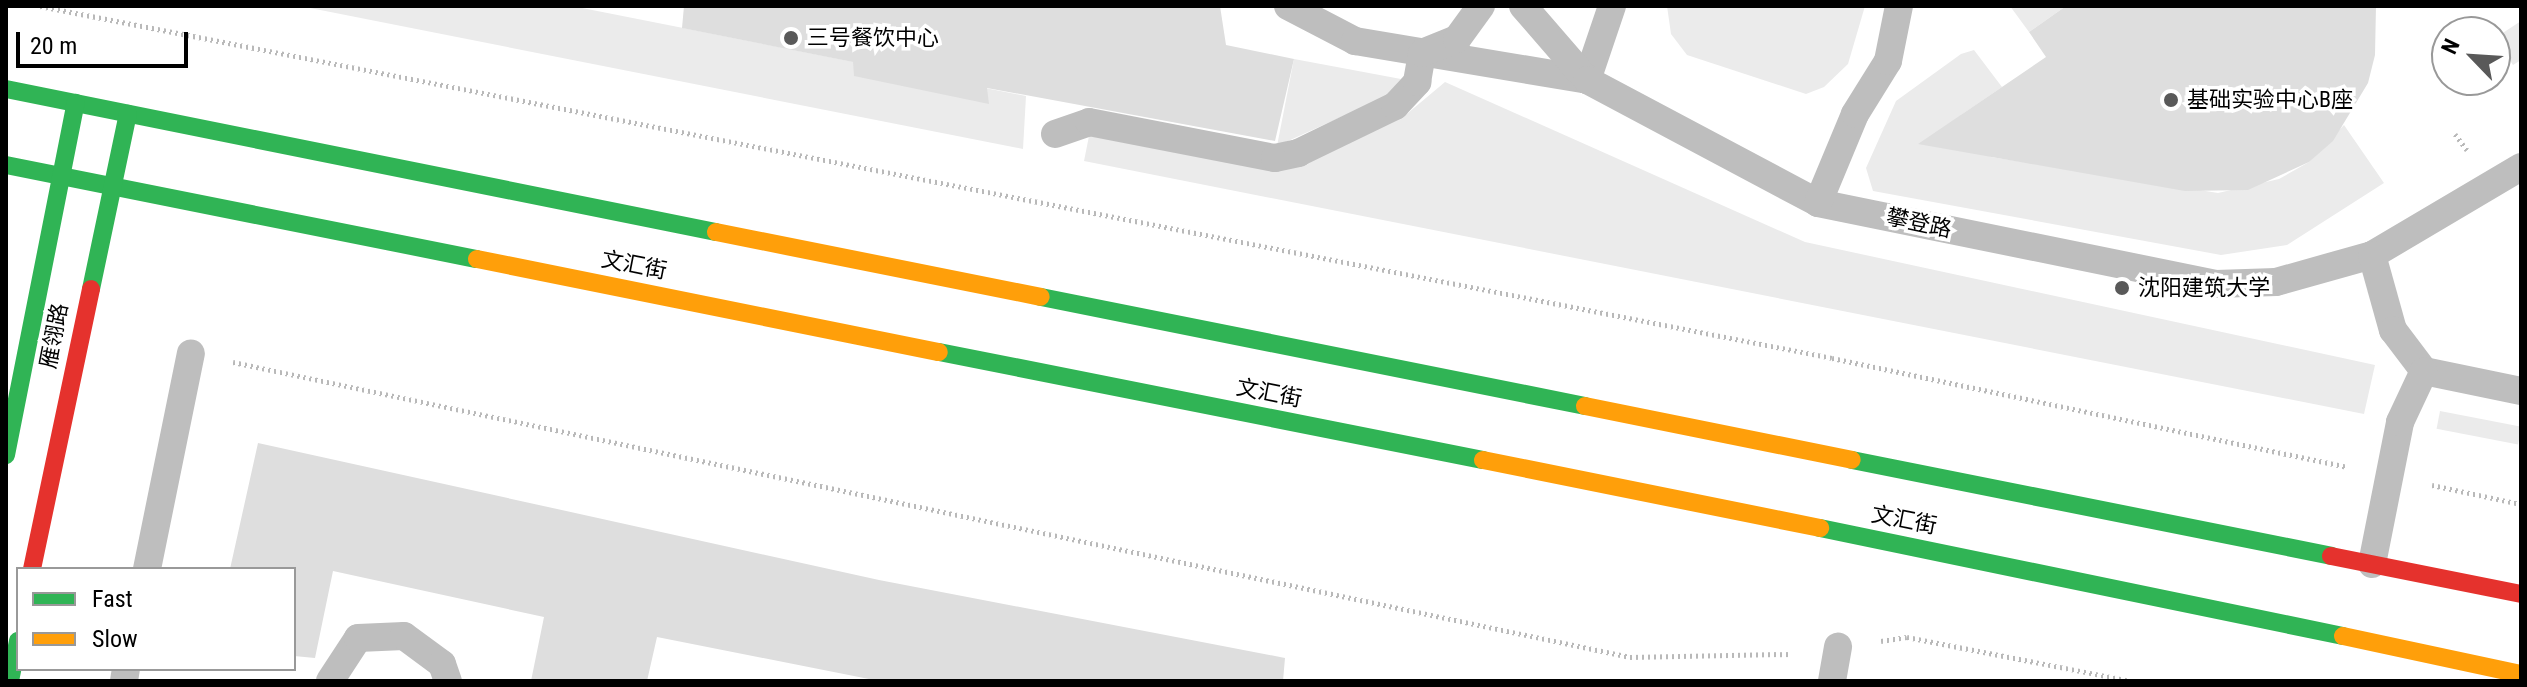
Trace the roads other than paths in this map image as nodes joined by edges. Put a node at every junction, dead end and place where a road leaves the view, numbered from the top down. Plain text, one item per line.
1 (1288, 6) edge
2 (1481, 6) edge
3 (1523, 6) edge
4 (1612, 6) edge
5 (1899, 6) edge
6 (1422, 53) junction
7 (1587, 80) junction
8 (6, 89) edge
9 (76, 103) junction
10 (128, 114) junction
11 (1055, 134) dead end
12 (6, 165) edge
13 (2521, 167) edge
14 (59, 176) junction
15 (109, 186) junction
16 (1818, 203) junction
17 (2372, 255) junction
18 (191, 353) road end
19 (2424, 371) junction
20 (2521, 391) edge
21 (6, 455) edge
22 (2372, 564) junction
23 (32, 567) edge
24 (147, 567) edge
25 (2521, 594) edge
26 (1838, 647) road end
27 (16, 651) edge
28 (2521, 674) edge
29 (10, 681) edge
30 (330, 681) edge
31 (448, 681) edge
32 (1832, 681) edge

1 - 6 lane
2 - 6 lane
3 - 7 lane, 攀登路
4 - 7 lane
5 - 16 lane
6 - 7 lane
6 - 11 lane
7 - 16 lane, 攀登路
8 - 9 street
9 - 10 street
9 - 14 street, 雁翎路
10 - 15 street, 雁翎路
10 - 22 street
12 - 14 street, 文汇街
13 - 17 lane, 攀登路
14 - 15 street, 文汇街
14 - 21 street, 雁翎路
15 - 23 street, 雁翎路
15 - 28 street, 文汇街
16 - 17 lane, 攀登路
17 - 19 lane
18 - 24 lane
19 - 20 lane
19 - 22 lane
22 - 25 street
26 - 32 lane
27 - 29 street
30 - 31 lane

